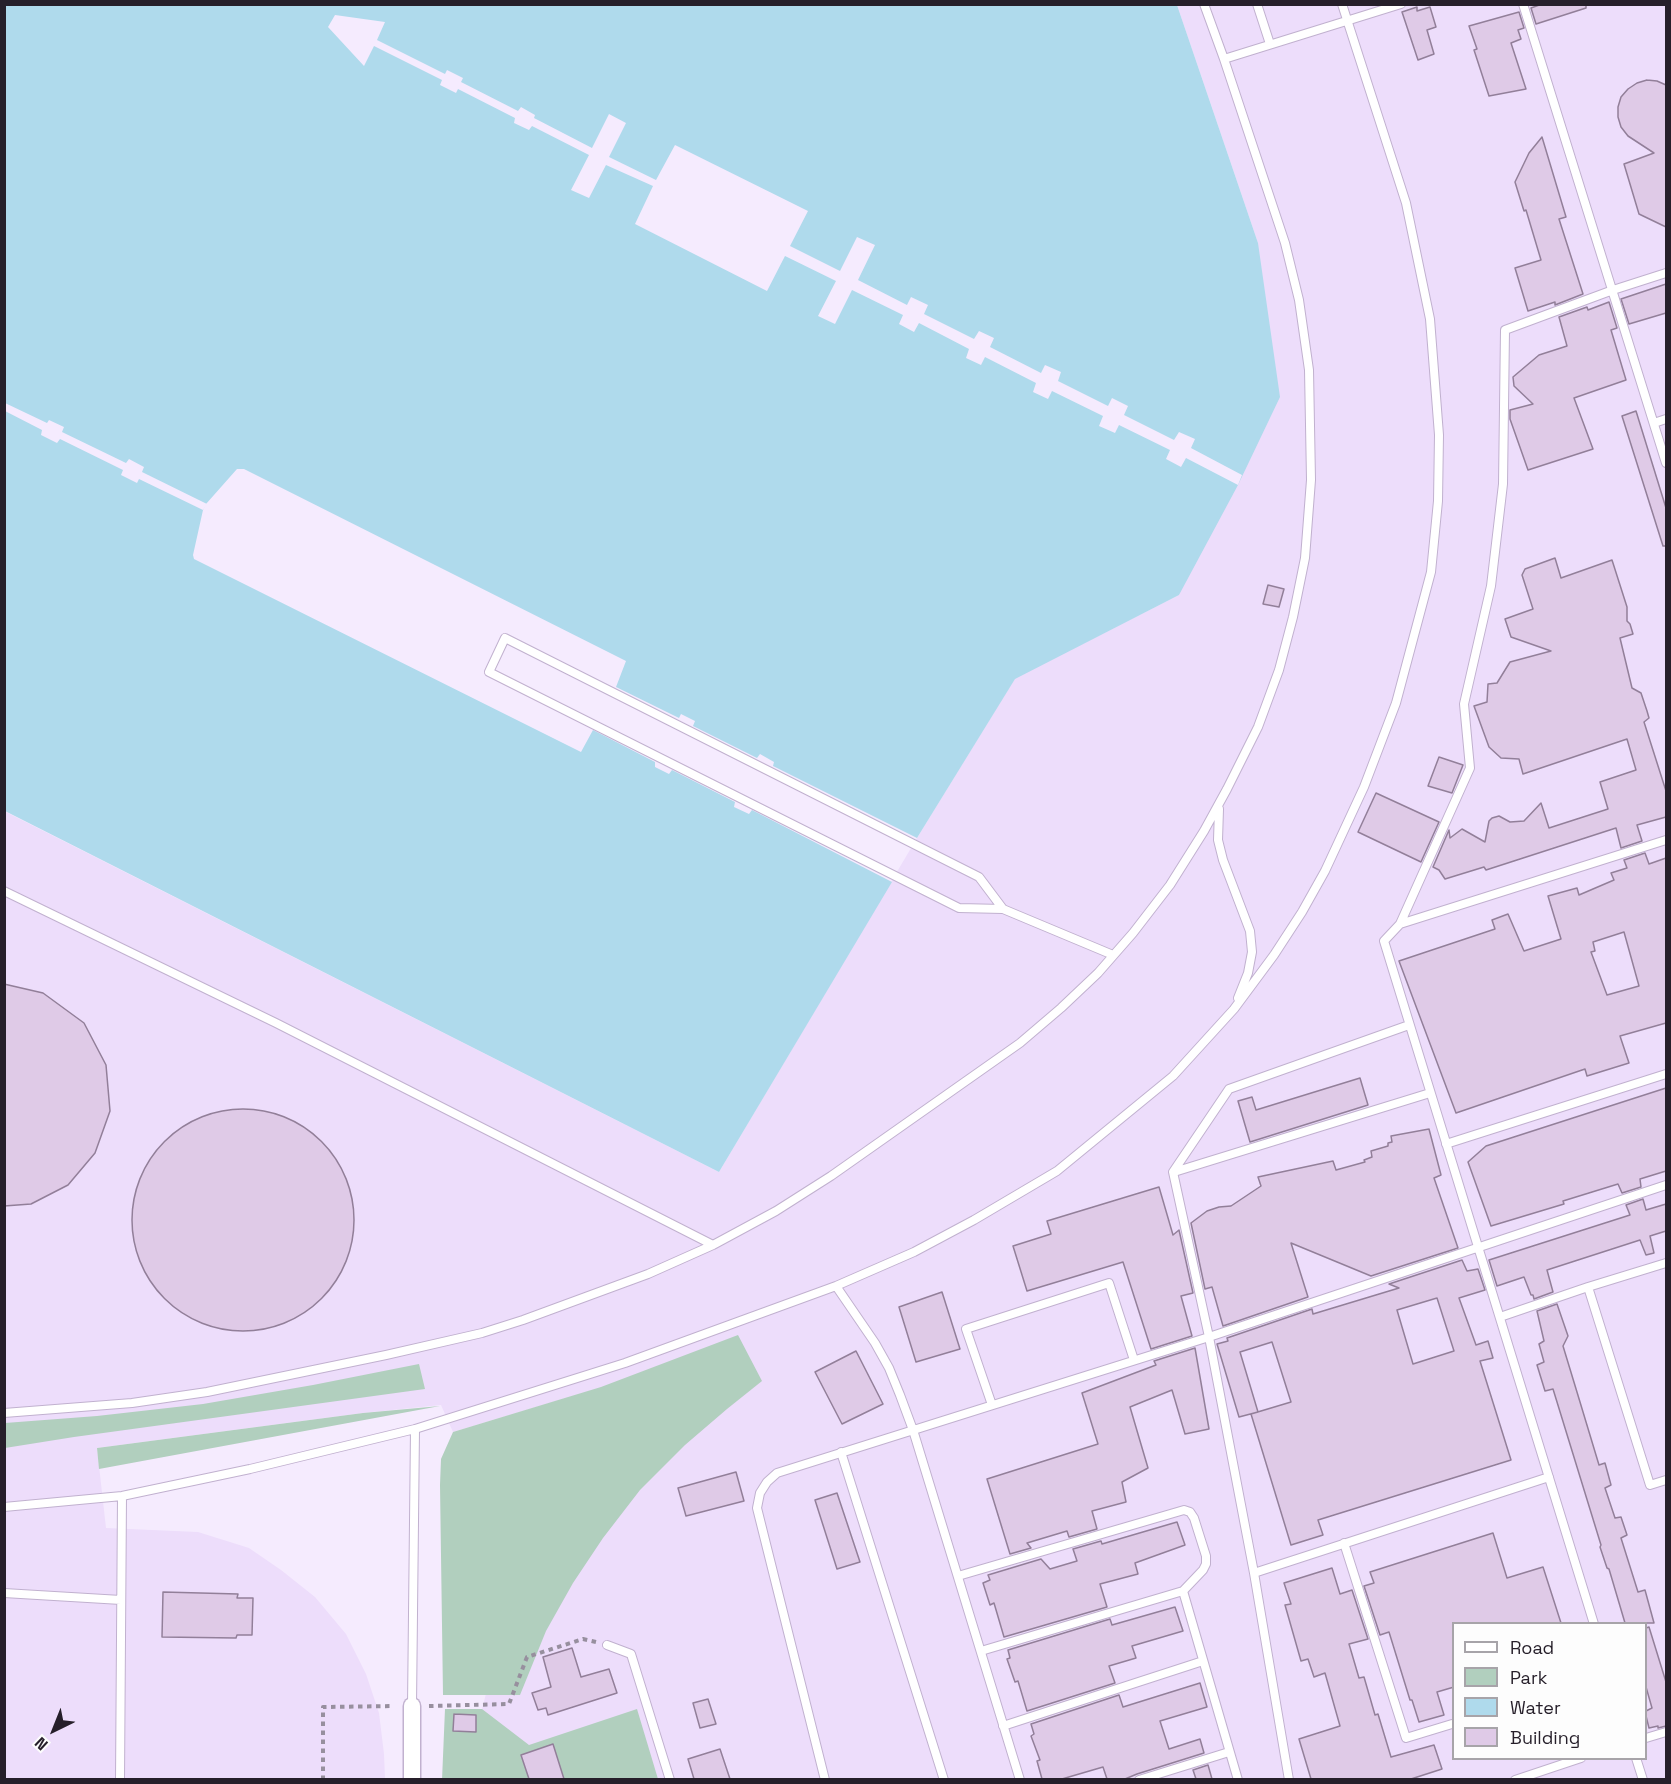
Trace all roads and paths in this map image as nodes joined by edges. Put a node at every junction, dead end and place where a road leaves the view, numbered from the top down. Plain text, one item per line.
1 (1204, 4) edge
2 (1257, 4) edge
3 (1342, 4) edge
4 (1401, 4) edge
5 (1523, 4) edge
6 (1348, 21) junction
7 (1270, 44) junction
8 (1224, 59) junction
9 (1666, 273) edge
10 (1613, 290) junction
11 (1666, 419) edge
12 (1654, 423) junction
13 (1666, 463) edge
14 (1220, 803) junction
15 (1666, 840) edge
16 (4, 891) edge
17 (1003, 909) junction
18 (1400, 924) junction
19 (1113, 956) junction
20 (1233, 1009) junction
21 (1409, 1025) junction
22 (1666, 1074) edge
23 (1430, 1093) junction
24 (1446, 1144) junction
25 (1173, 1172) junction
26 (1666, 1185) edge
27 (713, 1245) junction
28 (1479, 1248) junction
29 (1666, 1263) edge
30 (836, 1286) junction
31 (1588, 1287) junction
32 (1500, 1317) junction
33 (1209, 1337) junction
34 (1134, 1360) junction
35 (992, 1405) junction
36 (4, 1413) edge
37 (416, 1429) junction
38 (913, 1430) junction
39 (842, 1452) junction
40 (1550, 1477) junction
41 (1666, 1480) edge
42 (122, 1496) junction
43 (4, 1507) edge
44 (1344, 1543) junction
45 (1254, 1573) junction
46 (958, 1576) junction
47 (1183, 1591) junction
48 (4, 1593) edge
49 (121, 1600) junction
50 (1594, 1622) edge
51 (607, 1645) joint
52 (981, 1651) junction
53 (1203, 1661) junction
54 (412, 1706) junction
55 (1452, 1724) edge
56 (1003, 1726) junction
57 (1666, 1732) edge
58 (1647, 1738) edge
59 (1229, 1752) junction
60 (1575, 1760) edge
61 (1637, 1760) edge
62 (120, 1779) edge
63 (323, 1779) edge
64 (412, 1779) edge
65 (670, 1779) edge
66 (825, 1779) edge
67 (944, 1779) edge
68 (1020, 1779) edge
69 (1139, 1779) edge
70 (1238, 1779) edge
71 (1289, 1779) edge
72 (1515, 1779) edge
73 (1642, 1779) edge

1 - 8 lane
2 - 7 lane
3 - 6 lane
4 - 6 lane
5 - 10 lane
6 - 7 lane
6 - 20 lane
7 - 8 lane
8 - 14 lane
9 - 10 lane
10 - 12 lane
10 - 18 lane
11 - 12 lane
12 - 13 lane
14 - 19 lane
14 - 20 lane
15 - 18 lane
16 - 27 lane
17 - 17 lane
17 - 19 lane
18 - 21 lane
19 - 27 lane
20 - 30 lane
21 - 23 lane
21 - 25 lane
22 - 24 lane
23 - 24 lane
23 - 25 lane
24 - 28 lane
25 - 33 lane
26 - 28 lane
27 - 36 lane
28 - 32 lane
28 - 33 lane
29 - 31 lane
30 - 37 lane
30 - 38 lane
31 - 32 lane
31 - 41 lane
32 - 40 lane
33 - 34 lane
33 - 45 lane
34 - 35 lane
34 - 35 lane
35 - 38 lane
37 - 42 lane
37 - 54 lane
38 - 39 lane
38 - 46 lane
39 - 66 lane
39 - 67 lane
40 - 44 lane
40 - 50 lane
42 - 43 lane
42 - 49 lane
44 - 45 lane
44 - 55 lane
45 - 71 lane
46 - 47 lane
46 - 52 lane
47 - 52 lane
47 - 53 lane
48 - 49 lane
49 - 62 lane
51 - 54 path
51 - 65 lane
52 - 56 lane
53 - 56 lane
53 - 59 lane
54 - 63 path
54 - 64 street
56 - 68 lane
57 - 58 lane
59 - 69 lane
59 - 70 lane
60 - 72 lane
61 - 73 lane

